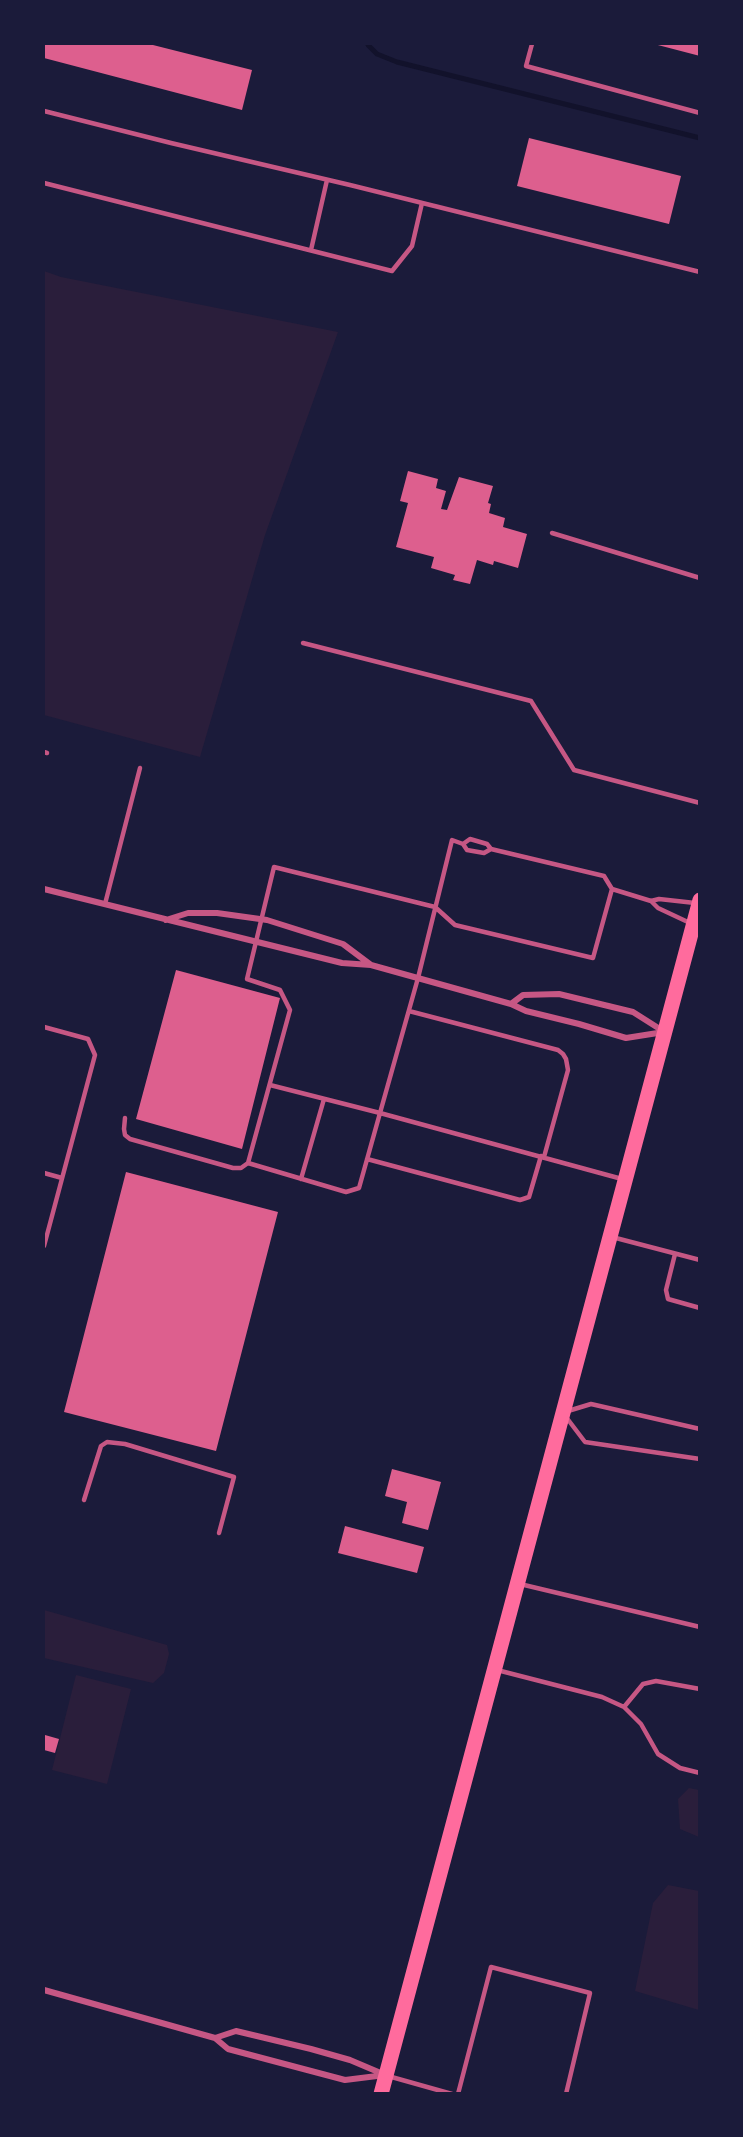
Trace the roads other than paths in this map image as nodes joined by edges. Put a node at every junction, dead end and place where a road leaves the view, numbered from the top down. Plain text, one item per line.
1 (532, 44) edge
2 (44, 111) edge
3 (699, 113) edge
4 (327, 180) junction
5 (44, 183) edge
6 (422, 202) junction
7 (311, 250) junction
8 (699, 272) edge
9 (552, 533) dead end
10 (699, 578) edge
11 (303, 642) dead end
12 (140, 768) dead end
13 (699, 802) edge
14 (463, 844) junction
15 (491, 849) junction
16 (44, 889) edge
17 (612, 890) junction
18 (651, 901) junction
19 (699, 901) edge
20 (105, 904) junction
21 (435, 907) junction
22 (261, 919) junction
23 (165, 920) junction
24 (693, 924) junction
25 (257, 941) junction
26 (372, 965) junction
27 (418, 978) junction
28 (511, 1004) junction
29 (409, 1011) junction
30 (44, 1027) edge
31 (664, 1032) junction
32 (270, 1085) junction
33 (324, 1099) junction
34 (380, 1113) junction
35 (125, 1118) dead end
36 (542, 1157) junction
37 (367, 1159) junction
38 (248, 1163) junction
39 (44, 1173) edge
40 (62, 1178) junction
41 (301, 1179) junction
42 (625, 1179) junction
43 (610, 1236) junction
44 (44, 1246) edge
45 (675, 1254) junction
46 (699, 1260) edge
47 (699, 1308) edge
48 (562, 1413) junction
49 (699, 1429) edge
50 (699, 1459) edge
51 (84, 1500) dead end
52 (219, 1533) dead end
53 (517, 1583) junction
54 (699, 1627) edge
55 (494, 1670) junction
56 (699, 1689) edge
57 (624, 1707) junction
58 (699, 1773) edge
59 (44, 1990) edge
60 (215, 2038) junction
61 (386, 2075) junction
62 (381, 2094) edge
63 (452, 2094) edge
64 (458, 2094) edge
65 (566, 2094) edge

1 - 3 lane
2 - 4 lane
4 - 6 lane
4 - 7 lane
5 - 7 lane
6 - 7 lane
6 - 8 lane
9 - 10 lane
11 - 13 lane
12 - 20 lane
14 - 15 lane
14 - 15 lane
14 - 21 lane
15 - 17 lane
16 - 20 street
17 - 18 lane
17 - 21 lane
18 - 19 lane
18 - 24 lane
19 - 24 main road
20 - 23 street
21 - 22 lane
21 - 27 lane
22 - 23 street
22 - 25 lane
22 - 26 street
23 - 25 street
24 - 31 main road
25 - 26 street
25 - 32 lane
26 - 27 street
27 - 28 street
27 - 29 lane
28 - 31 street
28 - 31 street
29 - 34 lane
29 - 36 lane
30 - 40 lane
31 - 42 main road
32 - 33 lane
32 - 38 lane
33 - 34 lane
33 - 41 lane
34 - 36 lane
34 - 37 lane
35 - 38 lane
36 - 37 lane
36 - 42 lane
37 - 41 lane
38 - 41 lane
39 - 40 lane
40 - 44 lane
42 - 43 main road
43 - 45 lane
43 - 48 main road
45 - 46 lane
45 - 47 lane
48 - 49 lane
48 - 50 lane
48 - 53 main road
51 - 52 lane
53 - 54 lane
53 - 55 main road
55 - 57 lane
55 - 61 main road
56 - 57 lane
57 - 58 lane
59 - 60 street
60 - 61 street
60 - 61 street
61 - 62 main road
61 - 63 lane
64 - 65 lane

